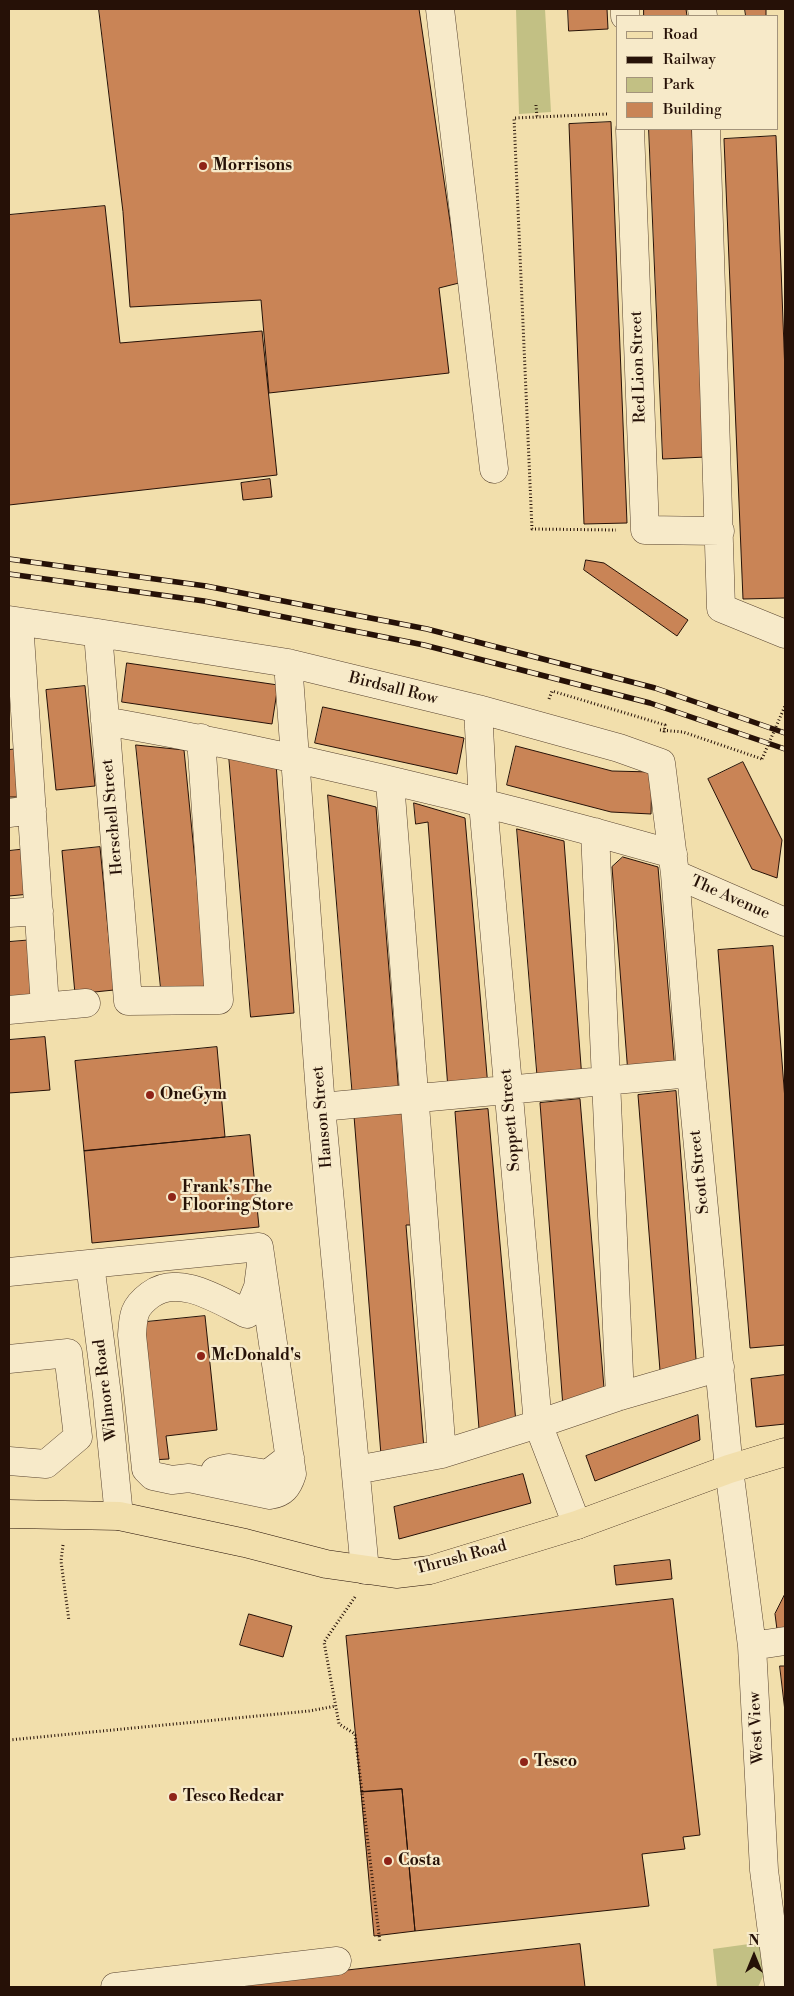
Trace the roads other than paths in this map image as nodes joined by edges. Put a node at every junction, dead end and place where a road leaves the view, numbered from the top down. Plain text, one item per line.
1 (440, 9) edge
2 (620, 130) edge
3 (706, 130) edge
4 (494, 469) dead end
5 (720, 531) junction
6 (14, 621) edge
7 (98, 632) junction
8 (785, 634) edge
9 (288, 664) junction
10 (478, 709) junction
11 (17, 712) edge
12 (105, 721) junction
13 (202, 738) junction
14 (296, 759) junction
15 (390, 782) junction
16 (484, 803) junction
17 (20, 812) edge
18 (595, 832) junction
19 (674, 864) junction
20 (39, 911) junction
21 (9, 913) edge
22 (785, 922) edge
23 (86, 1003) dead end
24 (45, 1006) junction
25 (9, 1010) edge
26 (691, 1073) junction
27 (606, 1081) junction
28 (509, 1090) junction
29 (415, 1098) junction
30 (321, 1108) junction
31 (90, 1264) junction
32 (261, 1264) junction
33 (9, 1272) edge
34 (9, 1359) edge
35 (720, 1367) junction
36 (620, 1396) junction
37 (538, 1424) junction
38 (785, 1452) edge
39 (442, 1454) junction
40 (9, 1461) edge
41 (729, 1469) junction
42 (356, 1470) junction
43 (9, 1514) edge
44 (119, 1516) junction
45 (577, 1525) junction
46 (362, 1581) junction
47 (785, 1641) edge
48 (752, 1646) junction
49 (775, 1870) edge
50 (337, 1961) dead end
51 (115, 1987) edge
52 (780, 1987) edge

1 - 4 street
2 - 5 street, Red Lion Street
3 - 5 street
5 - 8 street
6 - 7 street, Birdsall Row
6 - 11 street
7 - 9 street, Birdsall Row
7 - 12 street, Herschell Street
9 - 10 street, Birdsall Row
9 - 14 street, Hanson Street
10 - 16 street, Soppett Street
10 - 19 street, Birdsall Row
11 - 17 street
12 - 13 street, The Avenue
12 - 13 street, Herschell Street
13 - 14 street, The Avenue
14 - 15 street, The Avenue
14 - 30 street, Hanson Street
15 - 16 street, The Avenue
15 - 29 street
16 - 18 street, The Avenue
16 - 28 street, Soppett Street
17 - 20 street
18 - 19 street, The Avenue
18 - 27 street
19 - 22 street, The Avenue
19 - 26 street, Scott Street
20 - 21 street
20 - 24 street
23 - 24 street
24 - 25 street
26 - 27 street
26 - 35 street, Scott Street
27 - 28 street
27 - 36 street
28 - 29 street
28 - 37 street, Soppett Street
29 - 30 street
29 - 39 street
30 - 42 street, Hanson Street
31 - 32 street
31 - 33 street
31 - 44 street, Wilmore Road
32 - 32 street
34 - 40 street
35 - 36 street
35 - 41 street, Scott Street
36 - 37 street
37 - 39 street
37 - 45 street, Soppett Street
38 - 41 main road, Thrush Road
39 - 42 street
41 - 45 main road, Thrush Road
41 - 48 street, West View
42 - 46 street, Hanson Street
43 - 44 main road, Thrush Road
44 - 46 main road, Thrush Road
45 - 46 main road, Thrush Road
47 - 48 street
48 - 49 street, West View
49 - 52 street, West View
50 - 51 street

